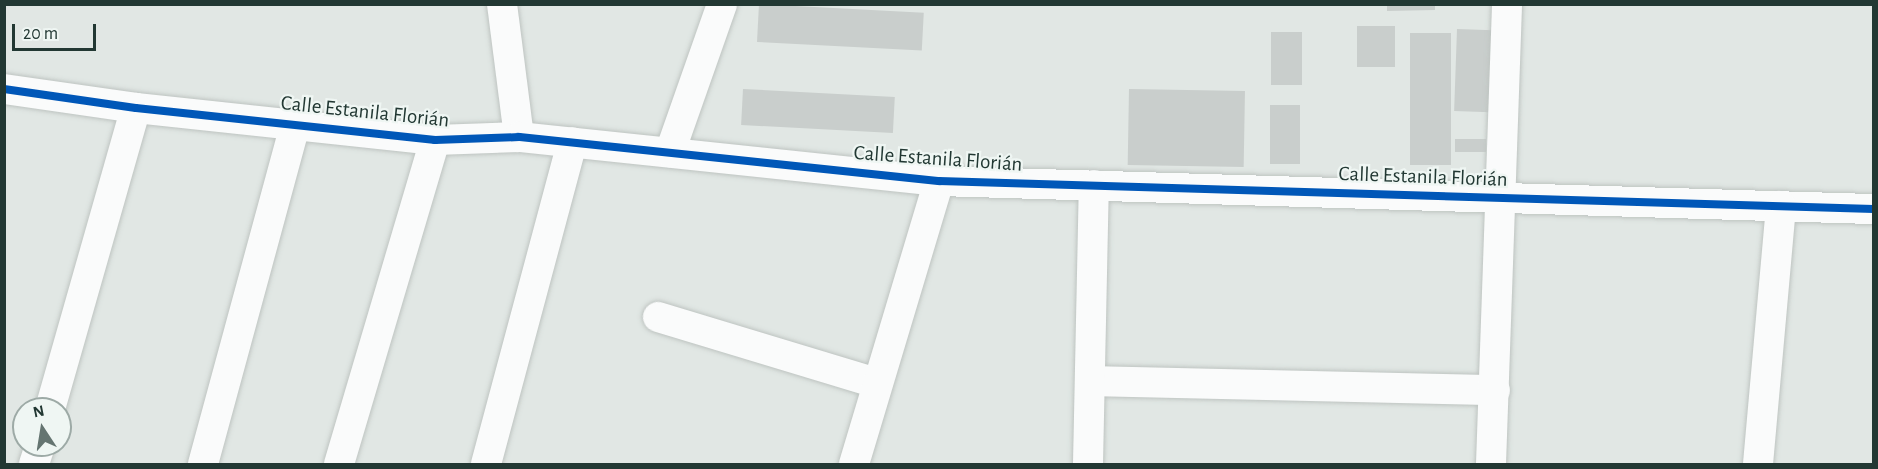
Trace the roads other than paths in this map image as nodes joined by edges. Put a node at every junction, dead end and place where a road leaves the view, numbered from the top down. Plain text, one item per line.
1 (502, 4) edge
2 (722, 4) edge
3 (1507, 4) edge
4 (4, 89) edge
5 (136, 108) junction
6 (296, 122) junction
7 (519, 137) junction
8 (435, 140) junction
9 (572, 142) junction
10 (670, 152) junction
11 (939, 181) junction
12 (1094, 184) junction
13 (1501, 197) junction
14 (1780, 206) junction
15 (1874, 209) edge
16 (658, 317) dead end
17 (1092, 381) junction
18 (877, 383) junction
19 (1495, 390) junction
20 (53, 397) edge
21 (203, 465) edge
22 (339, 465) edge
23 (486, 465) edge
24 (854, 465) edge
25 (1088, 465) edge
26 (1491, 465) edge
27 (1758, 465) edge

1 - 7 street
2 - 10 street
3 - 13 street
4 - 5 street, Calle Estanila Florián
5 - 6 street, Calle Estanila Florián
5 - 20 street
6 - 8 street, Calle Estanila Florián
6 - 21 street
7 - 8 street, Calle Estanila Florián
7 - 9 street, Calle Estanila Florián
8 - 22 street
9 - 10 street, Calle Estanila Florián
9 - 23 street
10 - 11 street, Calle Estanila Florián
11 - 12 street, Calle Estanila Florián
11 - 18 street
12 - 13 street, Calle Estanila Florián
12 - 17 street
13 - 14 street, Calle Estanila Florián
13 - 19 street
14 - 15 street, Calle Estanila Florián
14 - 27 street
16 - 18 street
17 - 19 street
17 - 25 street
18 - 24 street
19 - 26 street

